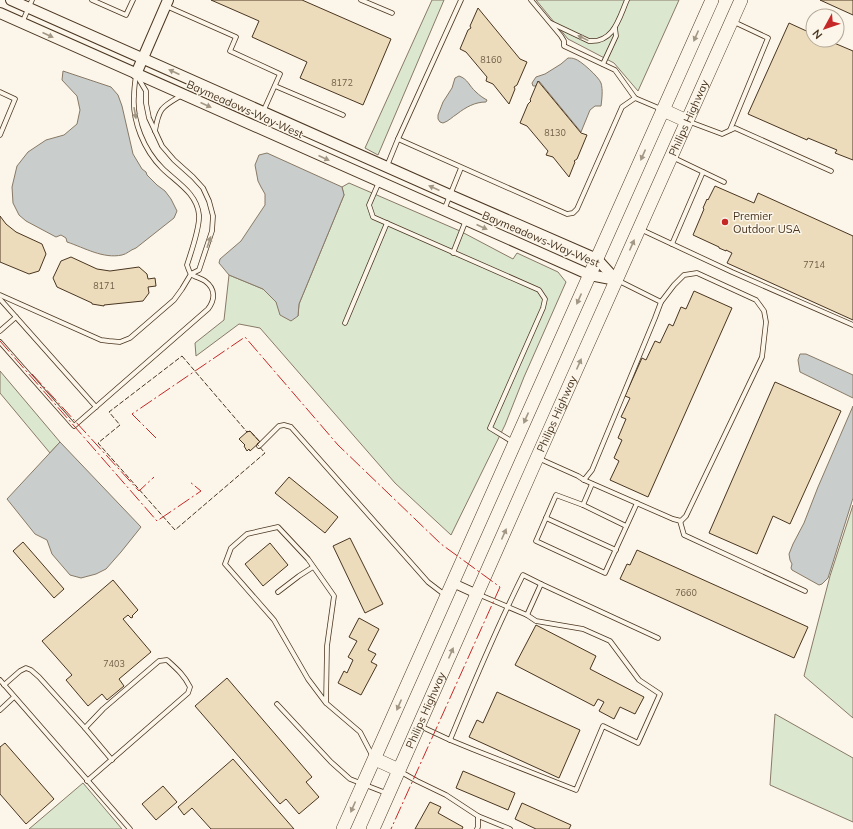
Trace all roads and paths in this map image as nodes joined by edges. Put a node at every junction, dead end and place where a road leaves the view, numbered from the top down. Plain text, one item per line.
1 (11, 0) edge
2 (92, 0) edge
3 (133, 0) edge
4 (361, 0) edge
5 (461, 0) edge
6 (530, 0) edge
7 (627, 0) edge
8 (712, 0) edge
9 (741, 0) edge
10 (167, 3) edge
11 (30, 4) edge
12 (0, 13) edge
13 (392, 13) dead end
14 (732, 21) junction
15 (549, 22) junction
16 (22, 23) junction
17 (615, 28) junction
18 (142, 58) junction
19 (603, 64) junction
20 (136, 74) junction
21 (275, 86) junction
22 (0, 92) edge
23 (182, 95) junction
24 (635, 98) junction
25 (663, 110) junction
26 (263, 112) junction
27 (343, 115) dead end
28 (687, 121) junction
29 (729, 130) junction
30 (155, 132) junction
31 (0, 135) edge
32 (398, 139) junction
33 (671, 157) junction
34 (387, 167) junction
35 (462, 168) junction
36 (831, 171) dead end
37 (703, 172) junction
38 (379, 182) junction
39 (724, 182) dead end
40 (450, 195) junction
41 (444, 210) junction
42 (466, 220) junction
43 (387, 223) junction
44 (639, 229) junction
45 (672, 244) junction
46 (453, 253) junction
47 (597, 259) junction
48 (191, 274) junction
49 (590, 275) junction
50 (616, 280) junction
51 (0, 294) edge
52 (0, 299) edge
53 (661, 302) junction
54 (16, 317) junction
55 (344, 323) dead end
56 (853, 325) edge
57 (0, 331) edge
58 (0, 342) edge
59 (96, 407) junction
60 (515, 443) junction
61 (259, 446) dead end
62 (537, 458) junction
63 (584, 480) junction
64 (592, 484) junction
65 (637, 503) junction
66 (583, 505) junction
67 (546, 518) junction
68 (680, 521) junction
69 (626, 526) junction
70 (616, 550) junction
71 (313, 567) junction
72 (453, 583) junction
73 (541, 584) junction
74 (805, 591) dead end
75 (278, 592) dead end
76 (477, 594) junction
77 (447, 596) junction
78 (507, 606) junction
79 (527, 615) junction
80 (658, 638) dead end
81 (0, 680) edge
82 (4, 685) junction
83 (14, 697) junction
84 (326, 702) junction
85 (277, 704) dead end
86 (0, 710) edge
87 (419, 726) junction
88 (85, 728) junction
89 (450, 740) junction
90 (374, 759) junction
91 (112, 760) junction
92 (399, 770) junction
93 (87, 781) junction
94 (363, 784) junction
95 (389, 794) junction
96 (478, 816) junction
97 (130, 829) edge
98 (344, 829) edge
99 (373, 829) edge
100 (477, 829) edge
101 (510, 829) edge

1 - 11 street, Baymeadows Way West
2 - 3 lane
4 - 13 lane
5 - 32 lane
6 - 15 lane
7 - 17 lane
8 -> 25 main road
9 - 14 main road, Philips Highway
10 - 18 street
10 - 21 lane
11 - 16 lane
11 - 18 street, Baymeadows Way West
12 - 16 street, Baymeadows Way West
14 - 28 main road, Philips Highway
14 - 29 lane
17 -> 15 lane
15 - 19 lane
16 -> 20 street, Baymeadows Way West
17 - 19 lane
18 - 20 street
26 -> 18 street, Baymeadows Way West
19 - 24 lane
20 - 23 street, Baymeadows Way West
20 - 30 lane
20 -> 48 lane
21 - 26 lane
21 - 27 lane
22 - 31 lane
23 - 30 lane
23 -> 38 street, Baymeadows Way West
24 - 25 lane
24 - 35 lane
25 - 28 main road
25 -> 47 main road
26 - 34 street, Baymeadows Way West
28 - 29 lane
28 - 33 main road, Philips Highway
29 - 36 lane
48 -> 30 lane
32 - 34 lane
32 - 35 lane
33 - 37 lane
33 - 44 main road, Philips Highway
40 -> 34 street, Baymeadows Way West
35 - 40 lane
37 - 39 lane
37 - 45 lane
38 - 41 street, Baymeadows Way West
38 - 43 lane
40 - 41 lane
40 - 47 street, Baymeadows Way West
41 - 42 street, Baymeadows Way West
42 - 46 lane
42 -> 49 street, Baymeadows Way West
43 - 46 lane
43 - 55 lane
44 - 45 lane
50 -> 44 main road, Philips Highway
45 - 56 lane
46 - 60 lane
47 - 49 main road
47 - 50 street, Baymeadows Way West
48 - 51 lane
48 - 59 lane
49 - 50 street, Baymeadows Way West
49 -> 60 main road
50 - 53 lane
62 -> 50 main road, Philips Highway
52 - 54 lane
53 - 63 lane
53 - 68 lane
54 - 57 lane
54 - 59 lane
58 - 59 lane
60 - 72 main road
61 - 77 lane
62 - 63 lane
76 -> 62 main road, Philips Highway
63 - 64 lane
64 - 65 lane
64 - 66 lane
65 - 68 lane
65 - 69 lane
66 - 67 lane
66 - 69 lane
67 - 70 lane
67 - 70 lane
68 - 74 lane
69 - 70 lane
71 - 75 lane
71 - 84 lane
71 - 84 lane
72 - 76 street
72 - 77 main road
73 - 78 lane
73 - 79 lane
73 - 80 lane
76 - 78 lane
87 -> 76 main road, Philips Highway
77 -> 90 main road
78 - 79 lane
78 - 89 lane
79 - 89 lane
81 - 82 lane
82 - 83 lane
82 - 88 lane
83 - 86 lane
83 - 93 lane
84 - 90 lane
85 - 94 lane
87 - 89 lane
87 - 92 main road, Philips Highway
88 - 91 lane
88 - 91 lane
90 - 92 main road
90 - 94 main road
91 - 93 lane
92 - 95 main road, Philips Highway
92 - 96 lane
93 - 97 lane
94 - 95 lane
94 -> 98 main road
95 - 99 main road, Philips Highway
96 - 100 lane
96 - 101 lane

